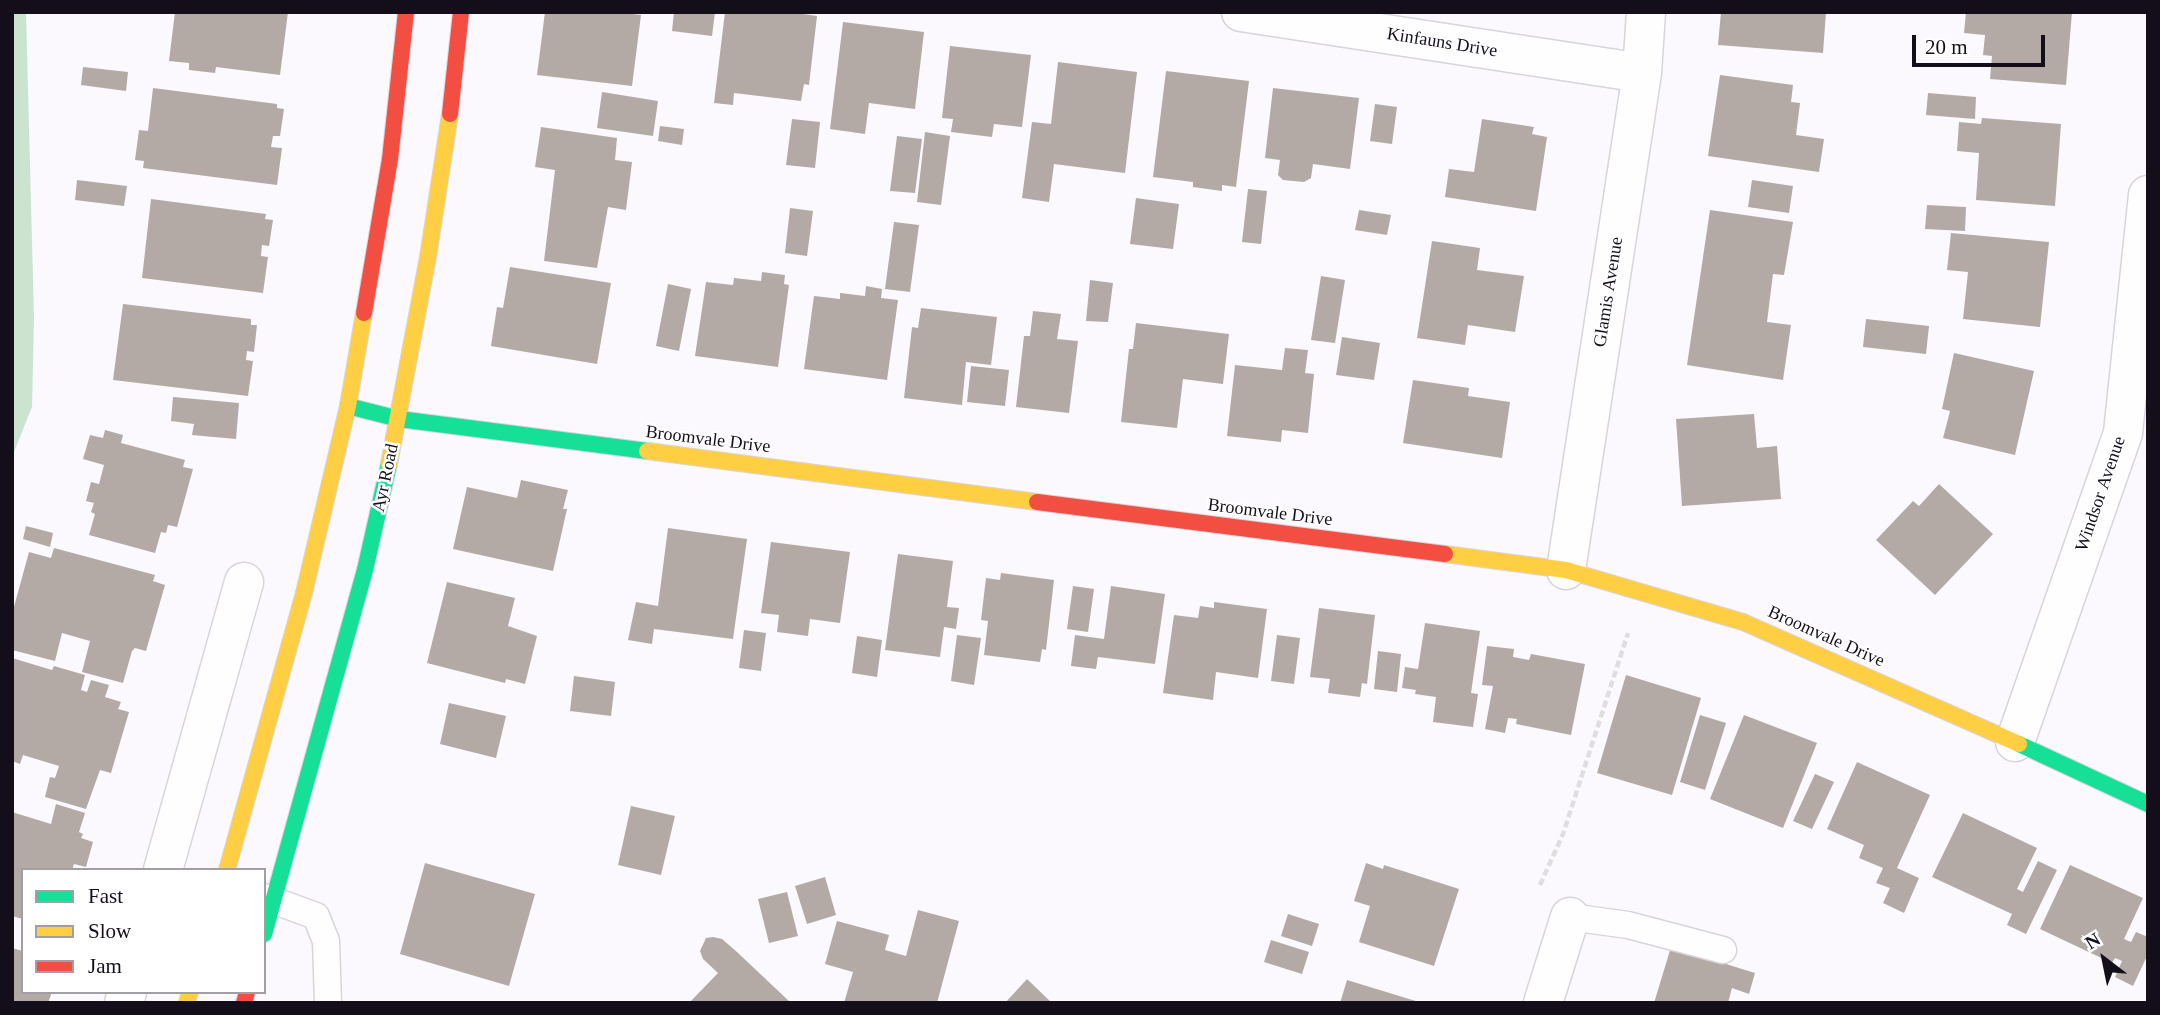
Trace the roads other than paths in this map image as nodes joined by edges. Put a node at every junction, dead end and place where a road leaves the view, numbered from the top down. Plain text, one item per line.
1 (405, 12) edge
2 (461, 12) edge
3 (1241, 12) edge
4 (1646, 12) edge
5 (1643, 74) junction
6 (2148, 195) edge
7 (348, 406) junction
8 (399, 419) junction
9 (1566, 570) junction
10 (244, 582) dead end
11 (2015, 742) junction
12 (2148, 804) edge
13 (164, 868) edge
14 (227, 868) edge
15 (270, 898) edge
16 (1570, 917) joint
17 (266, 922) edge
18 (1723, 950) dead end
19 (328, 1003) edge
20 (1543, 1003) edge

1 - 7 main road
2 - 8 main road, Ayr Road
3 - 5 street, Kinfauns Drive
4 - 5 street, Glamis Avenue
5 - 9 street, Glamis Avenue
6 - 11 street, Windsor Avenue
7 - 8 main road, Broomvale Drive
7 - 14 main road
8 - 9 main road, Broomvale Drive
8 - 15 main road, Ayr Road
9 - 11 main road, Broomvale Drive
10 - 13 street
11 - 12 main road, Broomvale Drive
15 - 17 main road, Ayr Road
15 - 19 lane
16 - 18 lane
16 - 20 street

